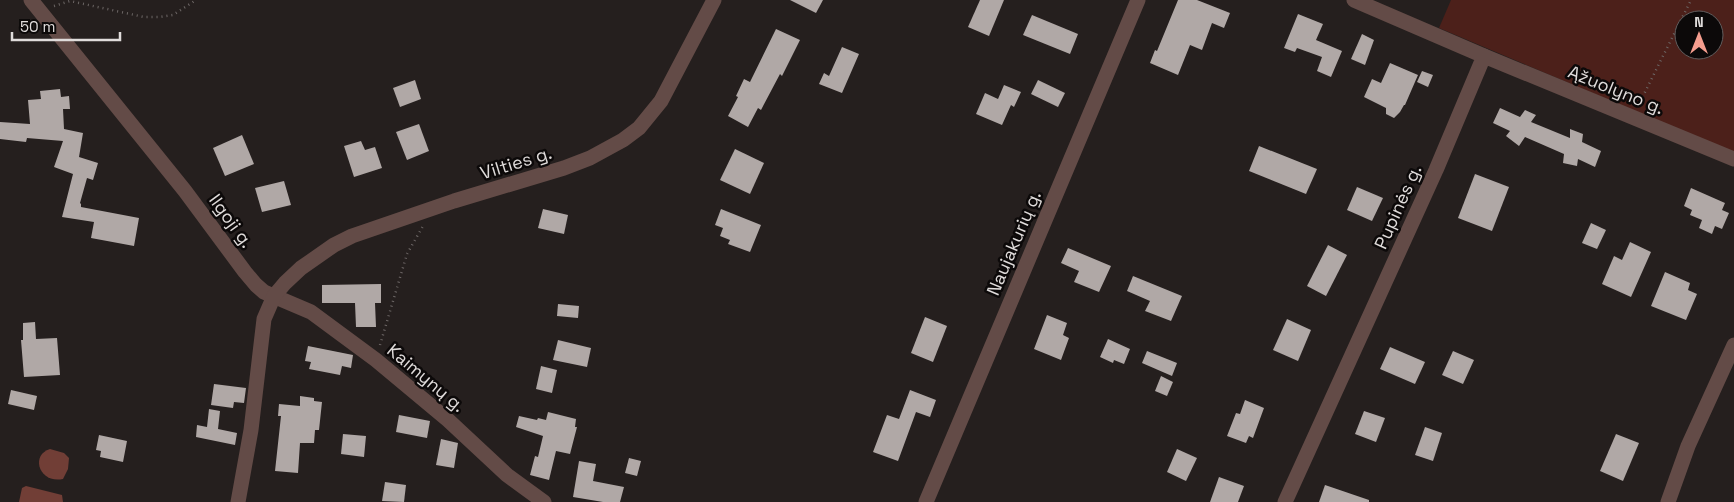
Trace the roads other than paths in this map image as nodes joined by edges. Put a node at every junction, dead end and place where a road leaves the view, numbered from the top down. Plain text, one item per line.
1 (714, 0) edge
2 (1138, 0) edge
3 (1354, 0) edge
4 (34, 4) edge
5 (1484, 56) junction
6 (1734, 159) edge
7 (274, 296) junction
8 (1734, 345) edge
9 (238, 502) edge
10 (544, 502) edge
11 (926, 502) edge
12 (1285, 502) edge
13 (1668, 502) edge

1 - 7 street, Vilties g.
2 - 11 street, Naujakurių g.
3 - 5 street
4 - 7 street, Ilgoji g.
5 - 6 street, Ąžuolyno g.
5 - 12 street, Pupinės g.
7 - 9 street
7 - 10 street, Kaimynų g.
8 - 13 street

